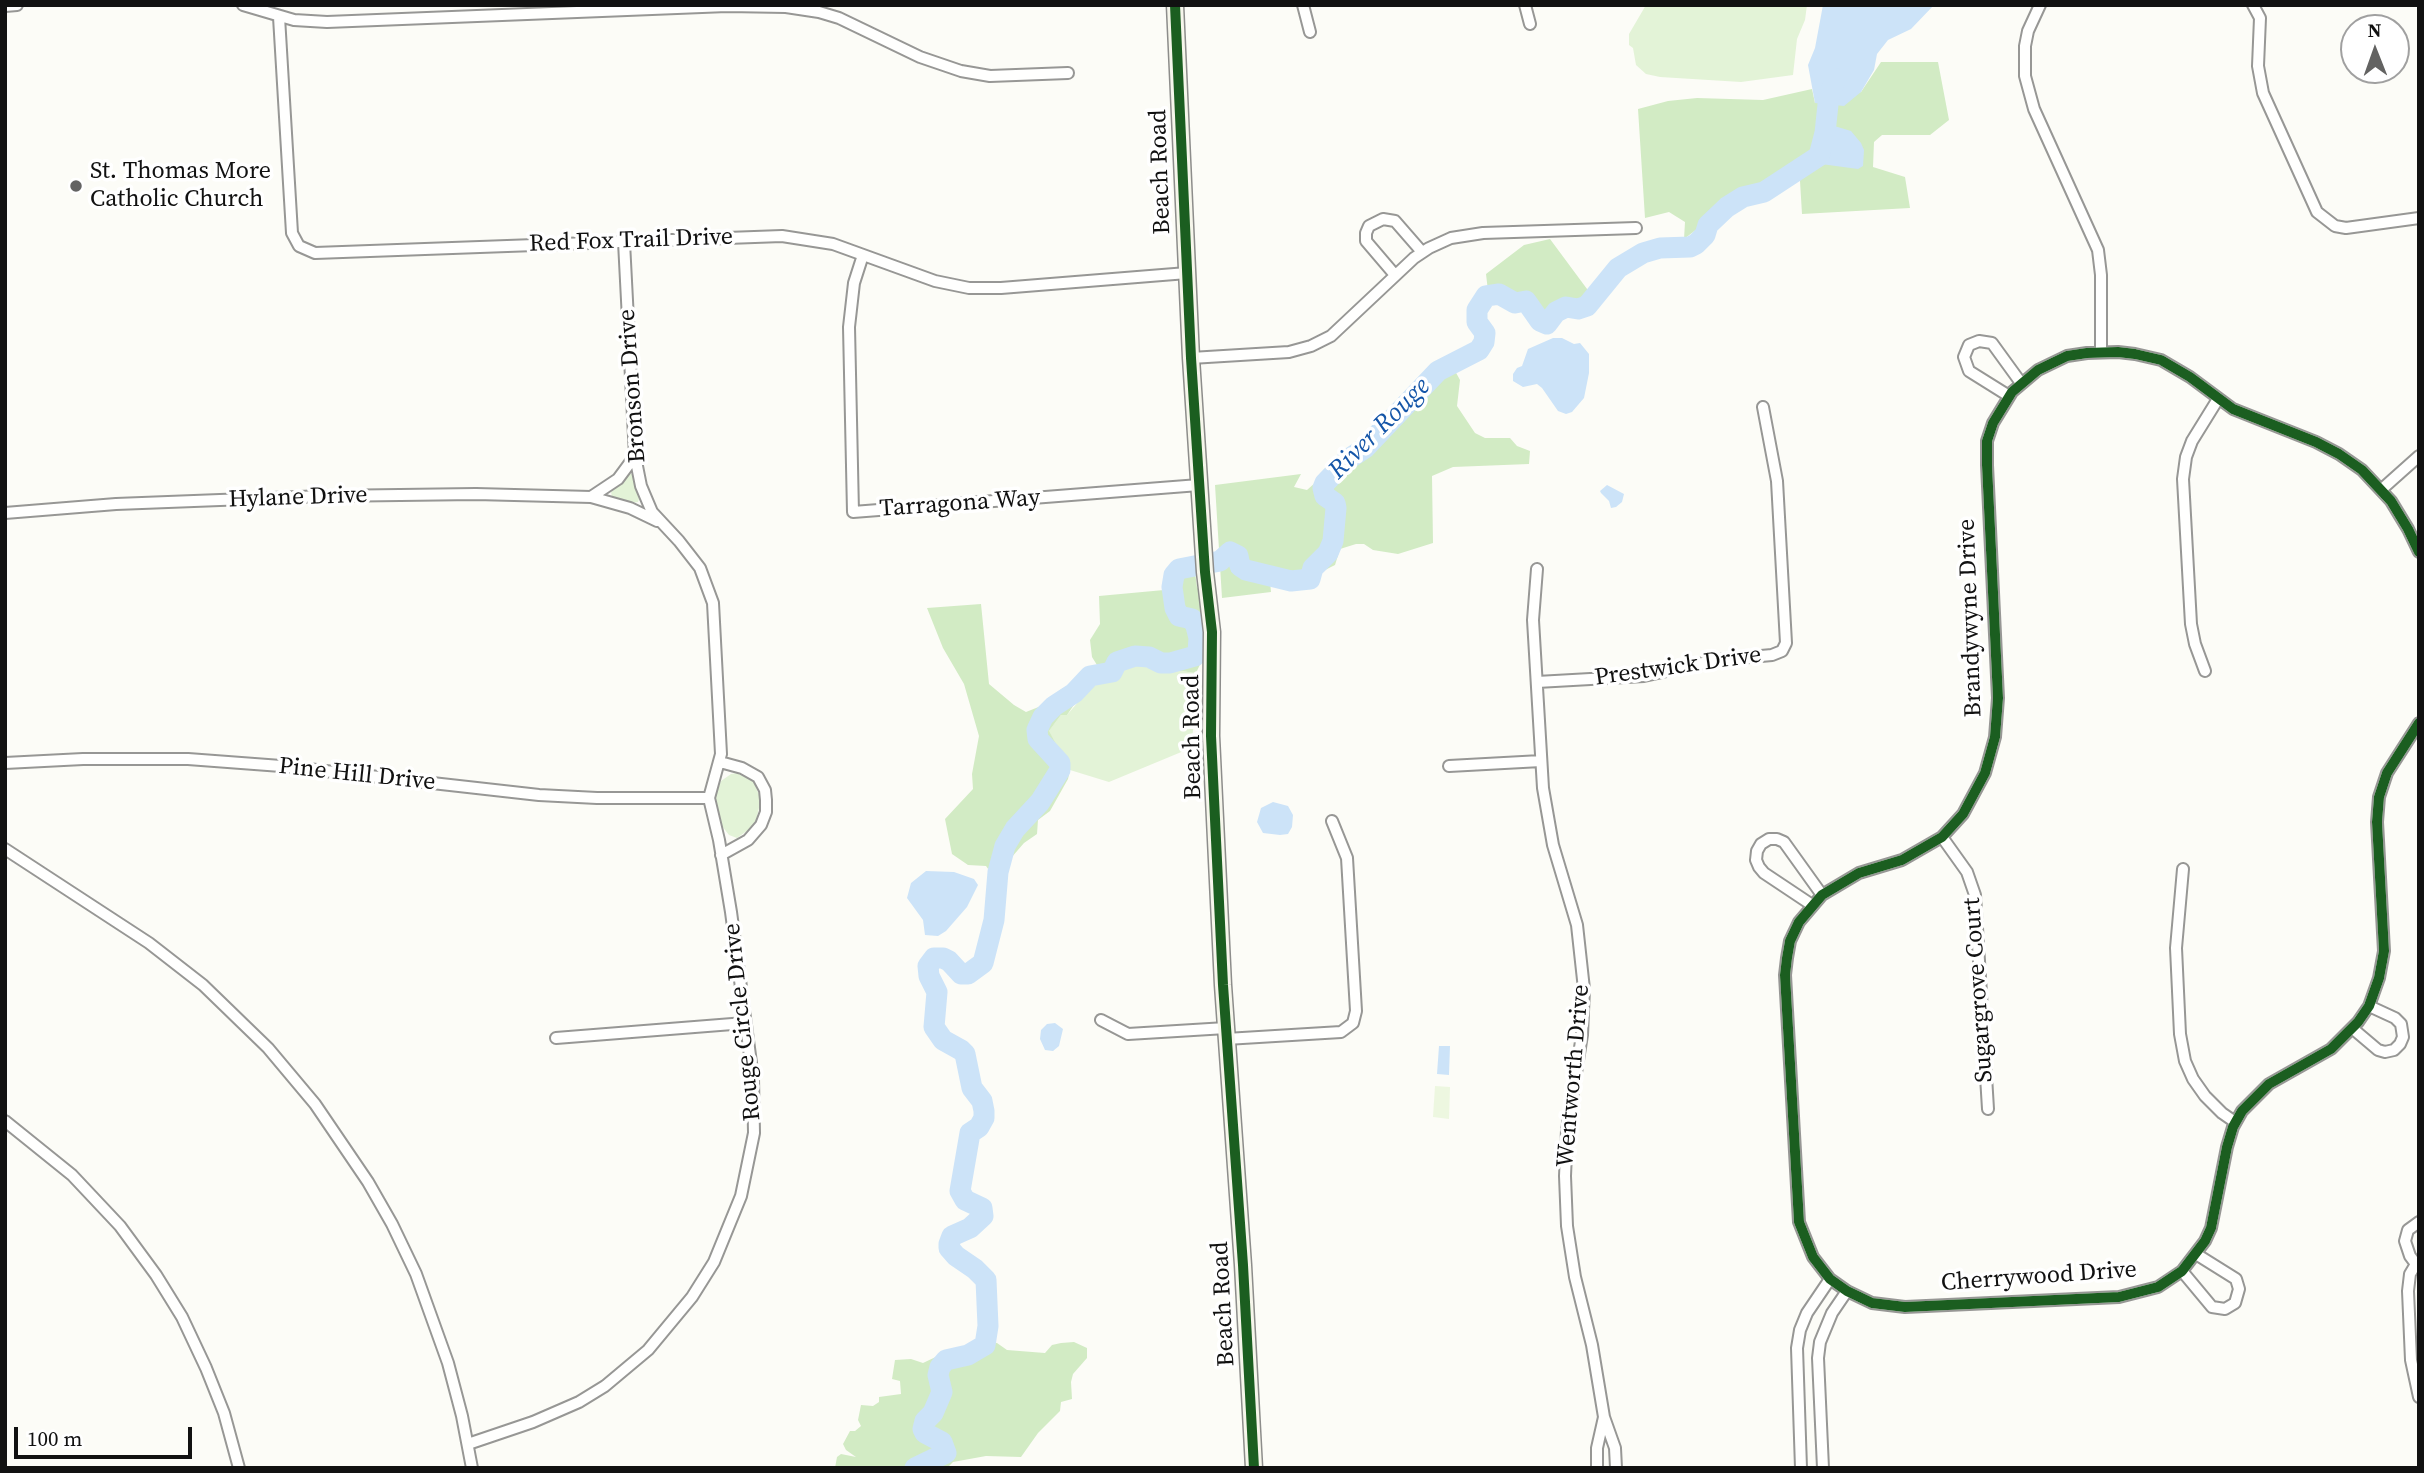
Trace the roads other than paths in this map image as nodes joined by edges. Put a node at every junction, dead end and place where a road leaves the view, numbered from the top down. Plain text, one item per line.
1 (17, 5) edge
2 (243, 5) edge
3 (1175, 5) edge
4 (1303, 5) edge
5 (1525, 5) edge
6 (2040, 5) edge
7 (2253, 5) edge
8 (5, 6) edge
9 (820, 9) edge
10 (279, 17) junction
11 (1530, 24) dead end
12 (1310, 32) dead end
13 (1068, 73) dead end
14 (2419, 218) edge
15 (1636, 228) dead end
16 (624, 242) junction
17 (1422, 252) junction
18 (863, 255) junction
19 (1187, 273) junction
20 (1395, 275) junction
21 (2101, 352) junction
22 (1191, 358) junction
23 (2021, 383) junction
24 (2008, 396) junction
25 (2218, 399) junction
26 (1763, 408) dead end
27 (635, 456) junction
28 (2419, 456) edge
29 (1199, 485) junction
30 (2382, 489) junction
31 (591, 497) junction
32 (5, 513) edge
33 (659, 522) junction
34 (2419, 552) edge
35 (1537, 569) dead end
36 (2205, 671) dead end
37 (1537, 682) junction
38 (2419, 723) edge
39 (1541, 761) junction
40 (720, 762) junction
41 (5, 763) edge
42 (1449, 766) dead end
43 (709, 798) junction
44 (1332, 821) dead end
45 (1942, 837) junction
46 (5, 849) edge
47 (721, 855) junction
48 (2183, 869) dead end
49 (1822, 895) junction
50 (1812, 905) junction
51 (2369, 1006) junction
52 (1101, 1020) dead end
53 (745, 1023) junction
54 (2352, 1028) junction
55 (1226, 1034) junction
56 (556, 1038) dead end
57 (1988, 1109) dead end
58 (5, 1121) edge
59 (2235, 1122) junction
60 (2419, 1222) edge
61 (2196, 1254) junction
62 (2417, 1264) edge
63 (2182, 1271) junction
64 (1830, 1279) junction
65 (1847, 1291) junction
66 (2419, 1397) edge
67 (1604, 1417) junction
68 (468, 1444) junction
69 (239, 1468) edge
70 (472, 1468) edge
71 (1254, 1468) edge
72 (1597, 1468) edge
73 (1616, 1468) edge
74 (1801, 1468) edge
75 (1823, 1468) edge

1 - 8 street
2 - 10 street
3 - 19 street, Beach Road
4 - 12 street
5 - 11 street
6 - 21 street
7 - 14 street
9 - 10 street
9 - 13 street
10 - 16 street, Red Fox Trail Drive
15 - 17 street
16 - 18 street, Red Fox Trail Drive
16 - 27 street, Bronson Drive
17 - 20 street
17 - 20 street
18 - 19 street, Red Fox Trail Drive
18 - 29 street, Tarragona Way
19 - 22 street, Beach Road
20 - 22 street
21 - 23 street, Brandywyne Drive
21 - 25 street
22 - 29 street, Beach Road
23 - 24 street, Brandywyne Drive
23 - 24 street
24 - 45 street, Brandywyne Drive
25 - 30 street
25 - 36 street
26 - 37 street, Prestwick Drive
27 - 31 street
27 - 33 street, Bronson Drive
28 - 30 street
29 - 55 street, Beach Road
30 - 34 street
31 - 32 street, Hylane Drive
31 - 33 street, Hylane Drive
33 - 40 street, Bronson Drive
35 - 37 street, Wentworth Drive
37 - 39 street, Wentworth Drive
38 - 51 street, Cherrywood Drive
39 - 42 street
39 - 67 street, Wentworth Drive
40 - 43 street, Bronson Drive
40 - 47 street
41 - 43 street, Pine Hill Drive
43 - 47 street, Rouge Circle Drive
44 - 55 street
45 - 49 street, Brandywyne Drive
45 - 57 street, Sugargrove Court
46 - 68 street
47 - 53 street, Rouge Circle Drive
48 - 59 street
49 - 50 street, Brandywyne Drive
49 - 50 street
50 - 64 street, Brandywyne Drive
51 - 54 street, Cherrywood Drive
51 - 54 street
52 - 55 street
53 - 56 street
53 - 68 street, Rouge Circle Drive
54 - 59 street, Cherrywood Drive
55 - 71 street, Beach Road
58 - 69 street
59 - 61 street, Cherrywood Drive
60 - 62 street
61 - 63 street, Cherrywood Drive
61 - 63 street
62 - 66 street
63 - 65 street, Cherrywood Drive
64 - 65 street, Brandywyne Drive
64 - 74 street
65 - 75 street
67 - 72 street, Wentworth Drive
67 - 73 street, Wentworth Drive
68 - 70 street

